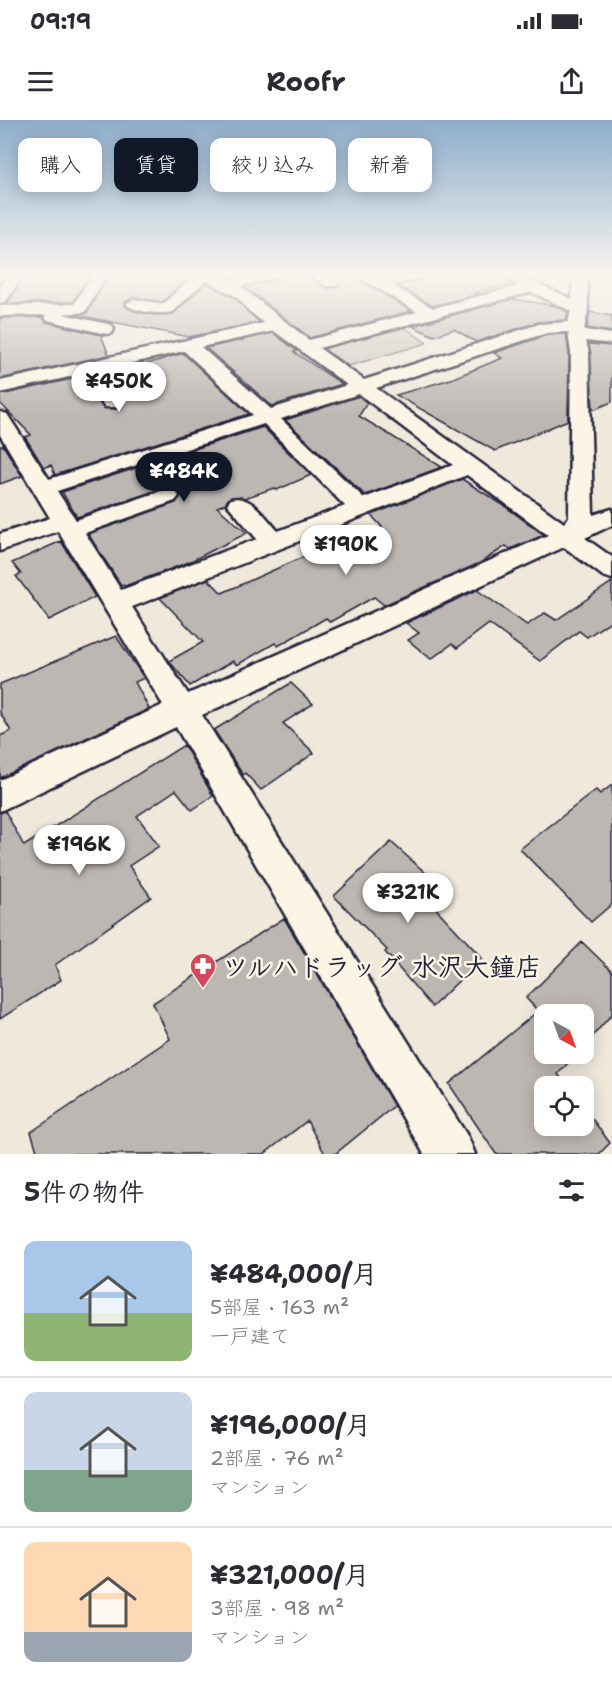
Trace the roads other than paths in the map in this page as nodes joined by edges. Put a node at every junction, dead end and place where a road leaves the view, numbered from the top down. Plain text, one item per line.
1 (77, 322) edge
2 (273, 322) edge
3 (396, 322) edge
4 (579, 322) edge
5 (277, 325) junction
6 (106, 329) dead end
7 (577, 338) junction
8 (612, 339) edge
9 (189, 346) junction
10 (305, 346) junction
11 (601, 357) dead end
12 (87, 368) junction
13 (0, 387) edge
14 (362, 387) junction
15 (112, 403) dead end
16 (268, 417) junction
17 (0, 418) edge
18 (470, 466) junction
19 (44, 488) junction
20 (167, 496) dead end
21 (239, 504) dead end
22 (361, 508) junction
23 (612, 516) edge
24 (67, 525) junction
25 (567, 537) junction
26 (274, 542) junction
27 (0, 543) edge
28 (612, 570) edge
29 (116, 603) junction
30 (182, 710) junction
31 (0, 796) edge
32 (452, 1154) edge

1 - 6 street
2 - 5 street
3 - 10 street
4 - 7 street
5 - 9 street
5 - 10 street
7 - 8 street
7 - 11 street
7 - 14 street
7 - 25 street
9 - 12 street
9 - 16 street
10 - 14 street
12 - 13 street
12 - 15 street
14 - 16 street
14 - 18 street
16 - 19 street
16 - 22 street
17 - 19 street
18 - 22 street
18 - 25 street
19 - 24 street
20 - 24 street
21 - 26 street
22 - 26 street
23 - 25 street
24 - 27 street
24 - 29 street
25 - 28 street
25 - 30 street
26 - 29 street
29 - 30 street
30 - 31 street
30 - 32 street

